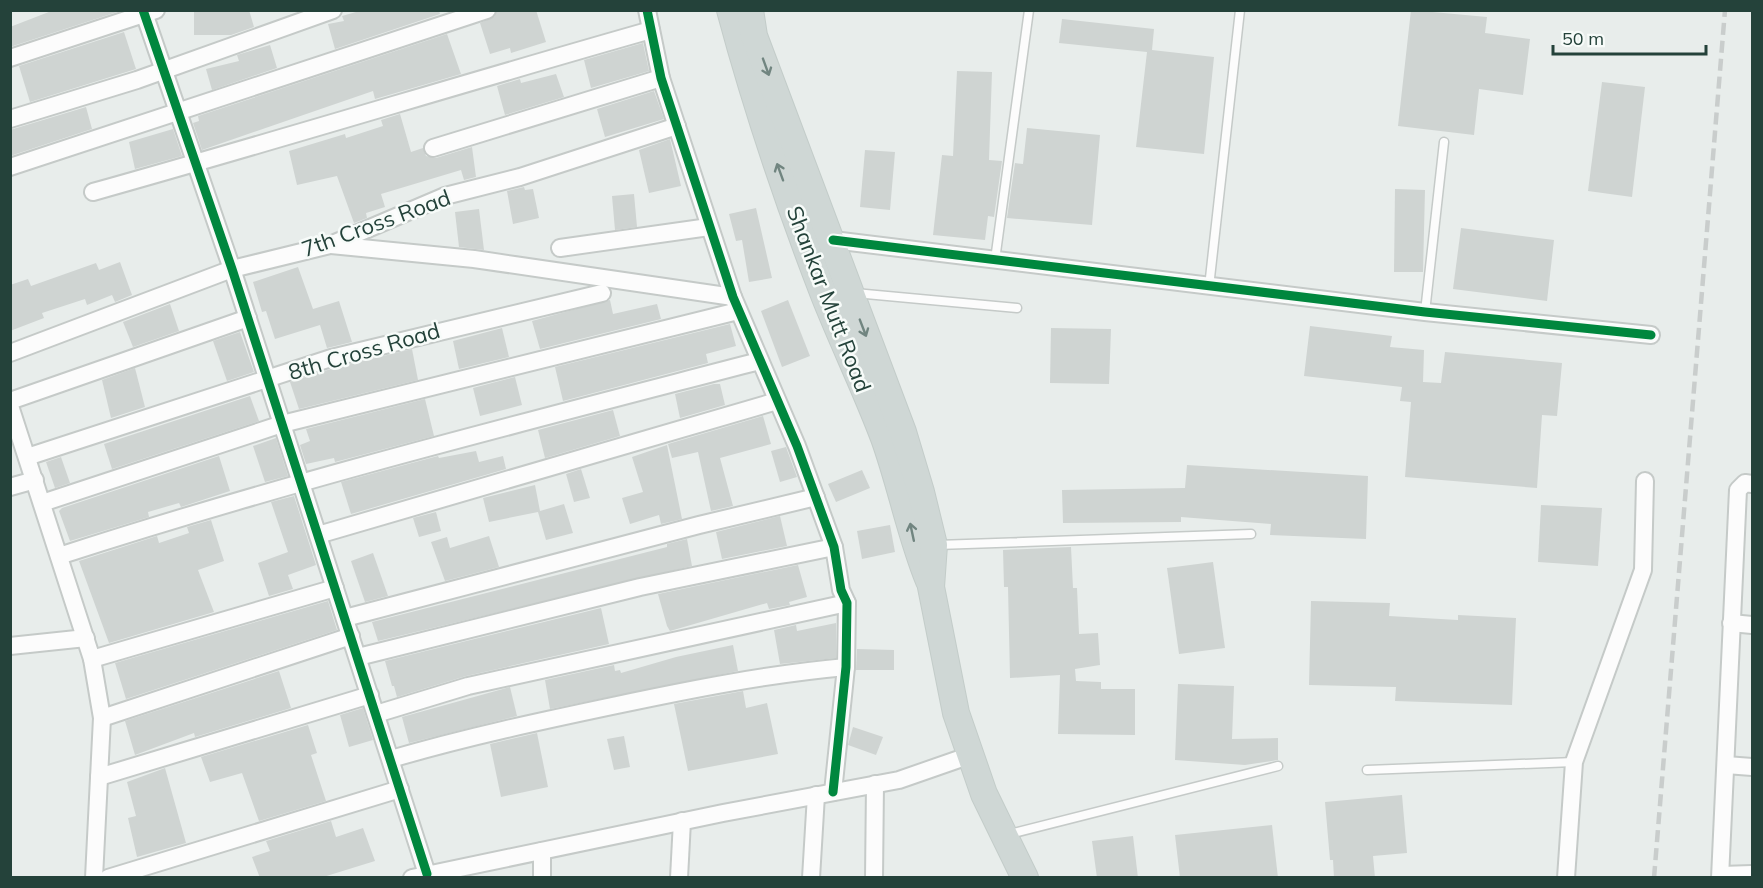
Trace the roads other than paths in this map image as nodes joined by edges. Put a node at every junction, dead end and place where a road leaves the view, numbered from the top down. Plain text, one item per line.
1 (333, 10) edge
2 (487, 10) edge
3 (647, 10) edge
4 (730, 10) edge
5 (750, 10) edge
6 (1029, 10) edge
7 (1240, 10) edge
8 (148, 12) edge
9 (651, 30) junction
10 (10, 58) edge
11 (165, 70) junction
12 (661, 78) junction
13 (180, 113) junction
14 (10, 119) edge
15 (677, 126) junction
16 (1444, 142) dead end
17 (434, 148) dead end
18 (196, 163) junction
19 (10, 167) edge
20 (93, 192) dead end
21 (709, 227) junction
22 (833, 240) junction
23 (330, 245) junction
24 (560, 248) dead end
25 (995, 260) junction
26 (232, 269) junction
27 (1209, 286) junction
28 (849, 292) junction
29 (602, 293) dead end
30 (735, 304) junction
31 (1017, 308) dead end
32 (1425, 312) junction
33 (248, 318) junction
34 (1651, 334) dead end
35 (10, 353) edge
36 (759, 361) junction
37 (267, 379) junction
38 (777, 401) junction
39 (10, 404) edge
40 (282, 424) junction
41 (27, 457) junction
42 (35, 480) junction
43 (1645, 481) dead end
44 (301, 483) junction
45 (1752, 484) edge
46 (10, 487) edge
47 (816, 497) junction
48 (42, 503) junction
49 (1251, 534) dead end
50 (318, 535) junction
51 (934, 545) junction
52 (834, 547) junction
53 (59, 556) junction
54 (931, 587) junction
55 (335, 588) junction
56 (847, 603) junction
57 (345, 618) junction
58 (1731, 623) junction
59 (1752, 625) edge
60 (351, 636) junction
61 (86, 638) junction
62 (10, 646) edge
63 (358, 657) junction
64 (92, 659) junction
65 (846, 667) junction
66 (370, 695) junction
67 (376, 714) junction
68 (102, 718) junction
69 (968, 756) junction
70 (391, 759) junction
71 (1574, 762) junction
72 (1726, 765) junction
73 (1278, 766) dead end
74 (1752, 766) edge
75 (1367, 770) dead end
76 (99, 777) junction
77 (875, 784) junction
78 (400, 789) junction
79 (824, 794) junction
80 (682, 822) junction
81 (1003, 836) junction
82 (542, 851) junction
83 (1752, 874) edge
84 (417, 876) edge
85 (1720, 876) edge
86 (94, 878) edge
87 (108, 878) edge
88 (542, 878) edge
89 (679, 878) edge
90 (811, 878) edge
91 (874, 878) edge
92 (1025, 878) edge
93 (1566, 878) edge

1 - 11 street
2 - 13 street
3 - 9 street
54 -> 4 main road, Shankar Mutt Road
5 -> 22 main road, Shankar Mutt Road
6 - 25 lane
7 - 27 lane
8 - 10 street
8 - 11 street
9 - 12 street
9 - 18 street
11 - 13 street
11 - 14 street
12 - 15 street
12 - 17 street
13 - 18 street
13 - 19 street
15 - 21 street
15 - 23 street, 7th Cross Road
16 - 32 lane
18 - 20 street
18 - 26 street
21 - 24 street
21 - 30 street
22 - 25 street
22 - 28 main road, Shankar Mutt Road
23 - 26 street, 7th Cross Road
23 - 30 street
25 - 27 street
26 - 33 street
26 - 35 street, 7th Cross Road
27 - 32 street
28 - 31 lane
28 -> 51 main road, Shankar Mutt Road
29 - 37 street, 8th Cross Road
30 - 36 street
30 - 40 street
32 - 34 street
33 - 37 street
33 - 39 street
36 - 38 street
36 - 44 street
37 - 40 street
37 - 41 street, 8th Cross Road
38 - 47 street
38 - 50 street
39 - 41 street
40 - 44 street
40 - 48 street
41 - 42 street
42 - 46 street
42 - 48 street
43 - 71 street
44 - 50 street
44 - 53 street
45 - 58 street
47 - 52 street
47 - 57 street
48 - 53 street
49 - 51 lane
50 - 55 street
51 - 54 main road, Shankar Mutt Road
52 - 56 street
52 - 63 street
53 - 61 street
54 - 69 main road, Shankar Mutt Road
55 - 57 street
55 - 64 street
56 - 65 street
56 - 67 street
57 - 60 street
58 - 59 street
58 - 72 street
60 - 63 street
60 - 68 street
61 - 62 street
61 - 64 street
63 - 66 street
64 - 68 street
65 - 70 street
65 - 79 street
66 - 67 street
66 - 76 street
67 - 70 street
68 - 76 street
69 - 77 street
69 - 81 main road, Shankar Mutt Road
70 - 78 street
71 - 75 lane
71 - 93 street
72 - 74 street
72 - 85 street
73 - 81 lane
76 - 86 street
77 - 79 street
77 - 91 street
78 - 84 street
78 - 87 street
79 - 80 street
79 - 90 street
80 - 82 street
80 - 89 street
81 - 92 main road, Shankar Mutt Road
82 - 84 street
82 - 88 street
83 - 85 street

